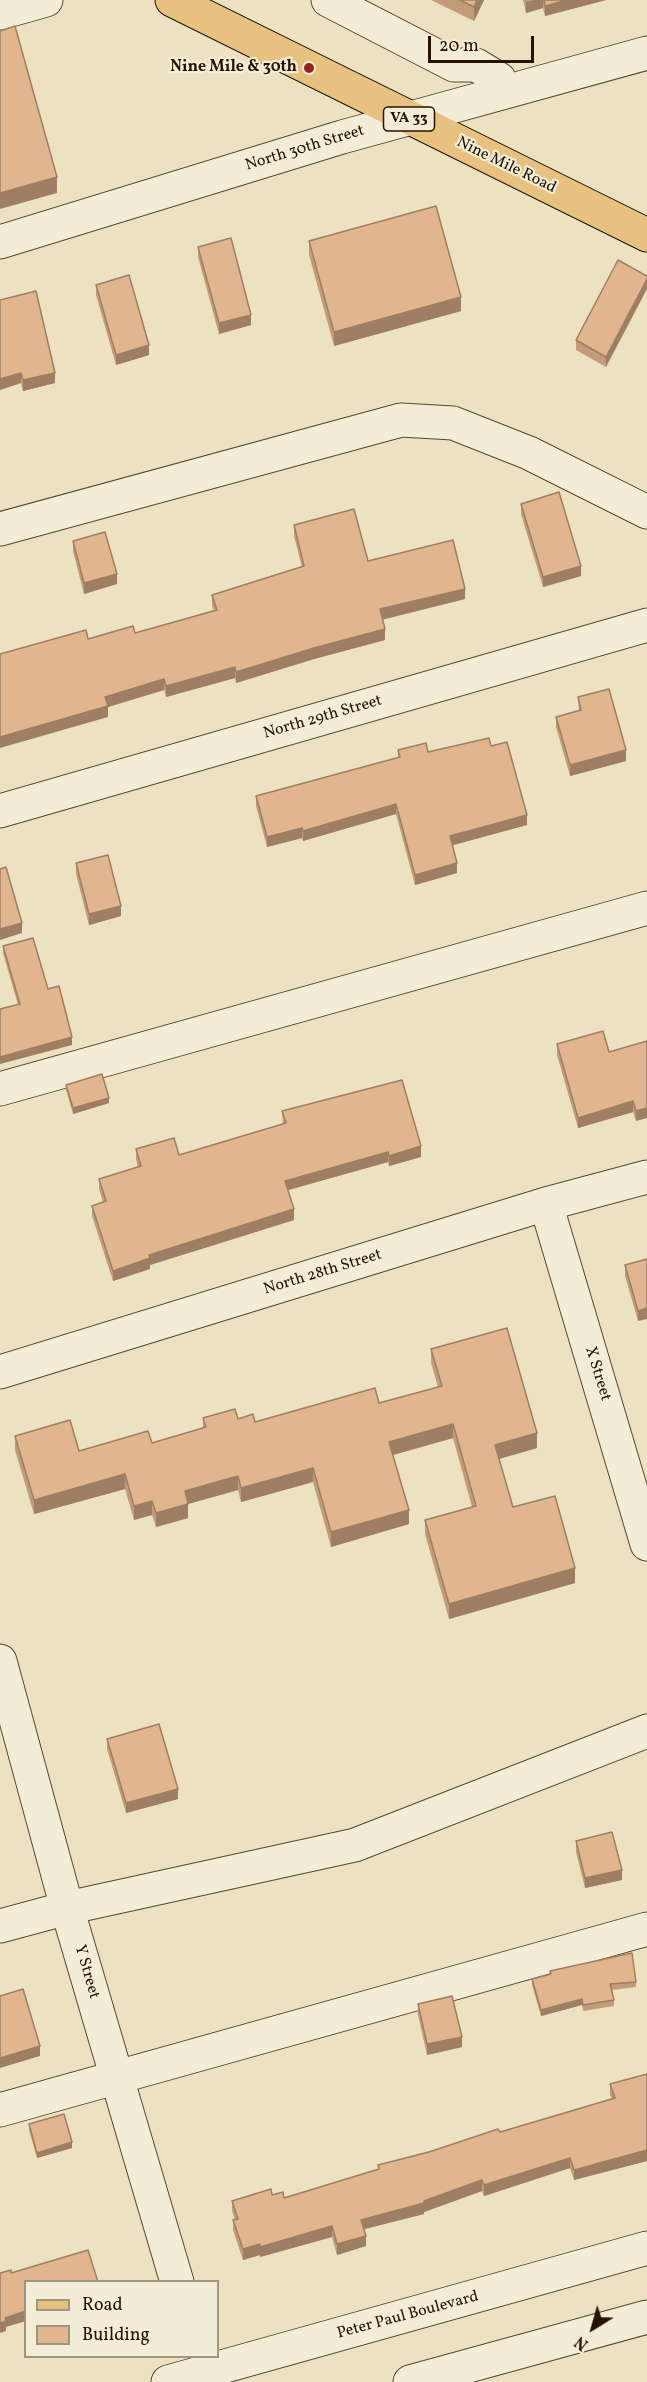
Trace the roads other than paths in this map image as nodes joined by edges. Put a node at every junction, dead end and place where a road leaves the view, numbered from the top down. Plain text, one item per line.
1 (46, 0) edge
2 (328, 0) edge
3 (177, 1) edge
4 (0, 13) edge
5 (647, 53) edge
6 (502, 93) junction
7 (410, 119) junction
8 (647, 235) edge
9 (0, 242) edge
10 (647, 512) edge
11 (0, 529) edge
12 (647, 625) edge
13 (0, 812) edge
14 (647, 908) edge
15 (0, 1089) edge
16 (647, 1177) edge
17 (546, 1204) junction
18 (0, 1372) edge
19 (636, 1467) edge
20 (647, 1544) edge
21 (0, 1661) edge
22 (647, 1731) edge
23 (68, 1908) junction
24 (0, 1926) edge
25 (647, 1929) edge
26 (118, 2078) junction
27 (0, 2110) edge
28 (647, 2248) edge
29 (176, 2280) edge
30 (647, 2317) edge
31 (203, 2370) edge
32 (168, 2382) edge
33 (410, 2382) edge

1 - 4 street
2 - 6 street
3 - 7 main road, Nine Mile Road / VA 33
5 - 6 street, North 30th Street
6 - 7 street, North 30th Street
7 - 8 main road, Nine Mile Road / VA 33
7 - 9 street, North 30th Street
10 - 11 street
12 - 13 street, North 29th Street
14 - 15 street
16 - 17 street, North 28th Street
17 - 18 street, North 28th Street
17 - 19 street, X Street
19 - 20 street, X Street
21 - 23 street, Y Street
22 - 23 street
23 - 24 street
23 - 26 street, Y Street
25 - 26 street
26 - 27 street
26 - 29 street, Y Street
28 - 31 street, Peter Paul Boulevard
30 - 33 street
31 - 32 street, Peter Paul Boulevard

